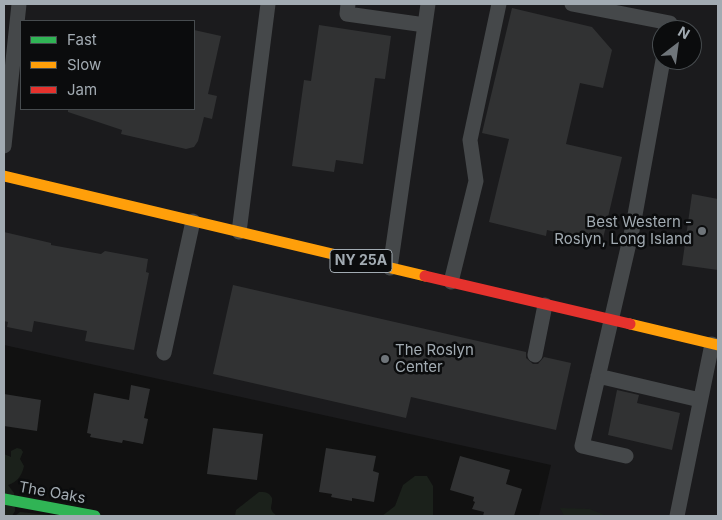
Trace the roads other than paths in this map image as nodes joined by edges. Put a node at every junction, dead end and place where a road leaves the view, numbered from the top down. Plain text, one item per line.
1 (19, 4) edge
2 (268, 4) edge
3 (348, 4) edge
4 (428, 4) edge
5 (499, 4) edge
6 (572, 4) edge
7 (655, 20) edge
8 (425, 25) junction
9 (661, 70) edge
10 (4, 146) edge
11 (4, 176) edge
12 (193, 221) junction
13 (239, 232) junction
14 (390, 268) junction
15 (451, 282) junction
16 (545, 305) junction
17 (611, 320) junction
18 (715, 344) edge
19 (164, 353) dead end
20 (535, 354) dead end
21 (598, 376) junction
22 (700, 400) junction
23 (626, 456) dead end
24 (4, 500) edge
25 (95, 516) edge
26 (676, 516) edge

1 - 10 lane
2 - 13 lane
3 - 8 lane
4 - 8 lane
5 - 15 lane
6 - 7 lane
8 - 14 lane
9 - 17 lane
11 - 12 main road, NY 25A
12 - 13 main road, NY 25A
12 - 19 lane
13 - 14 main road, NY 25A
14 - 15 main road, NY 25A
15 - 16 main road, NY 25A
16 - 17 main road, NY 25A
16 - 20 lane
17 - 18 main road, NY 25A
17 - 21 lane
18 - 22 lane
21 - 22 lane
21 - 23 lane
22 - 26 lane
24 - 25 main road, The Oaks

